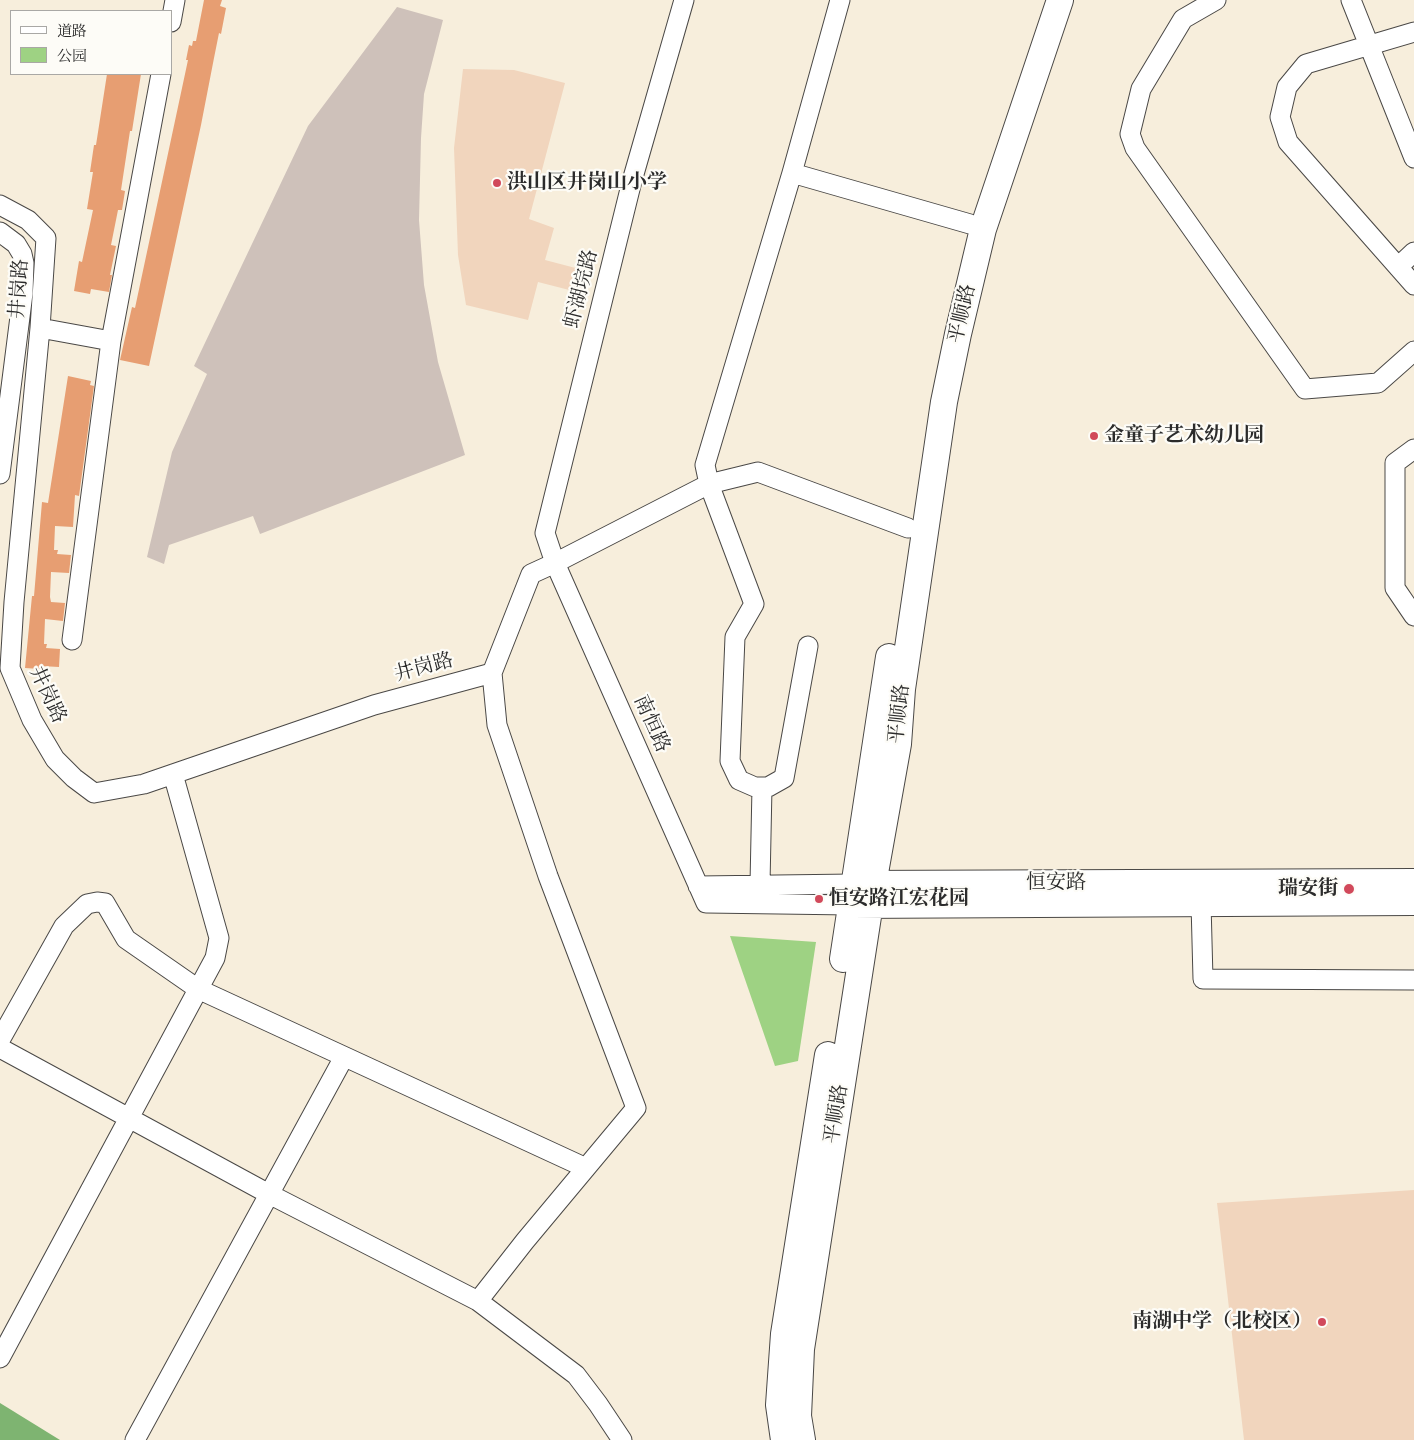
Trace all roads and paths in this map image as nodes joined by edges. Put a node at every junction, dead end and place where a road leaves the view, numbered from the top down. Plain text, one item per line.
1 (175, 0) edge
2 (684, 0) edge
3 (840, 0) edge
4 (1041, 0) edge
5 (1060, 0) edge
6 (1216, 0) edge
7 (1352, 0) edge
8 (172, 16) edge
9 (1414, 32) edge
10 (1369, 46) junction
11 (161, 75) edge
12 (1414, 158) edge
13 (792, 173) junction
14 (0, 205) edge
15 (970, 224) junction
16 (0, 232) edge
17 (1414, 252) edge
18 (1398, 267) junction
19 (1414, 285) edge
20 (40, 328) junction
21 (112, 341) junction
22 (1414, 351) edge
23 (1414, 448) edge
24 (0, 474) edge
25 (709, 484) junction
26 (908, 528) junction
27 (556, 563) junction
28 (1414, 616) edge
29 (72, 640) dead end
30 (808, 646) dead end
31 (492, 673) junction
32 (173, 774) junction
33 (762, 787) junction
34 (1414, 882) edge
35 (760, 884) junction
36 (698, 886) junction
37 (862, 894) junction
38 (1414, 902) edge
39 (706, 903) joint
40 (1200, 903) junction
41 (1414, 980) edge
42 (198, 989) junction
43 (0, 1040) edge
44 (0, 1048) edge
45 (344, 1057) junction
46 (129, 1118) junction
47 (586, 1168) junction
48 (269, 1194) junction
49 (478, 1301) junction
50 (0, 1358) edge
51 (135, 1440) edge
52 (622, 1440) edge
53 (784, 1440) edge
54 (802, 1440) edge

1 - 8 street
2 - 27 street, 虾湖垸路
3 - 13 street
4 - 15 main road, 平顺路
5 - 37 main road, 平顺路
6 - 22 street
7 - 10 street
9 - 10 street
10 - 12 street
10 - 18 street
11 - 21 street
13 - 15 street
13 - 25 street
14 - 20 street, 井岗路
15 - 26 main road, 平顺路
16 - 24 street
17 - 18 street
18 - 19 street
20 - 21 street
20 - 32 street, 井岗路
21 - 29 street
23 - 28 street
25 - 26 street
25 - 27 street
25 - 33 street
26 - 37 main road, 平顺路
27 - 31 street
27 - 36 street, 南恒路
30 - 33 street
31 - 32 street, 井岗路
31 - 47 street
32 - 42 street
33 - 35 street
34 - 37 main road, 恒安路
35 - 36 street, 恒安路
35 - 37 street, 恒安路
36 - 39 street, 南恒路
37 - 39 street, 恒安路
37 - 40 main road, 恒安路
37 - 53 main road, 平顺路
37 - 54 main road, 平顺路
38 - 40 main road, 恒安路
40 - 41 street
42 - 43 street
42 - 45 street
42 - 46 street
44 - 46 street
45 - 47 street
45 - 48 street
46 - 48 street
46 - 50 street
47 - 49 street
48 - 49 street
48 - 51 street
49 - 52 street

